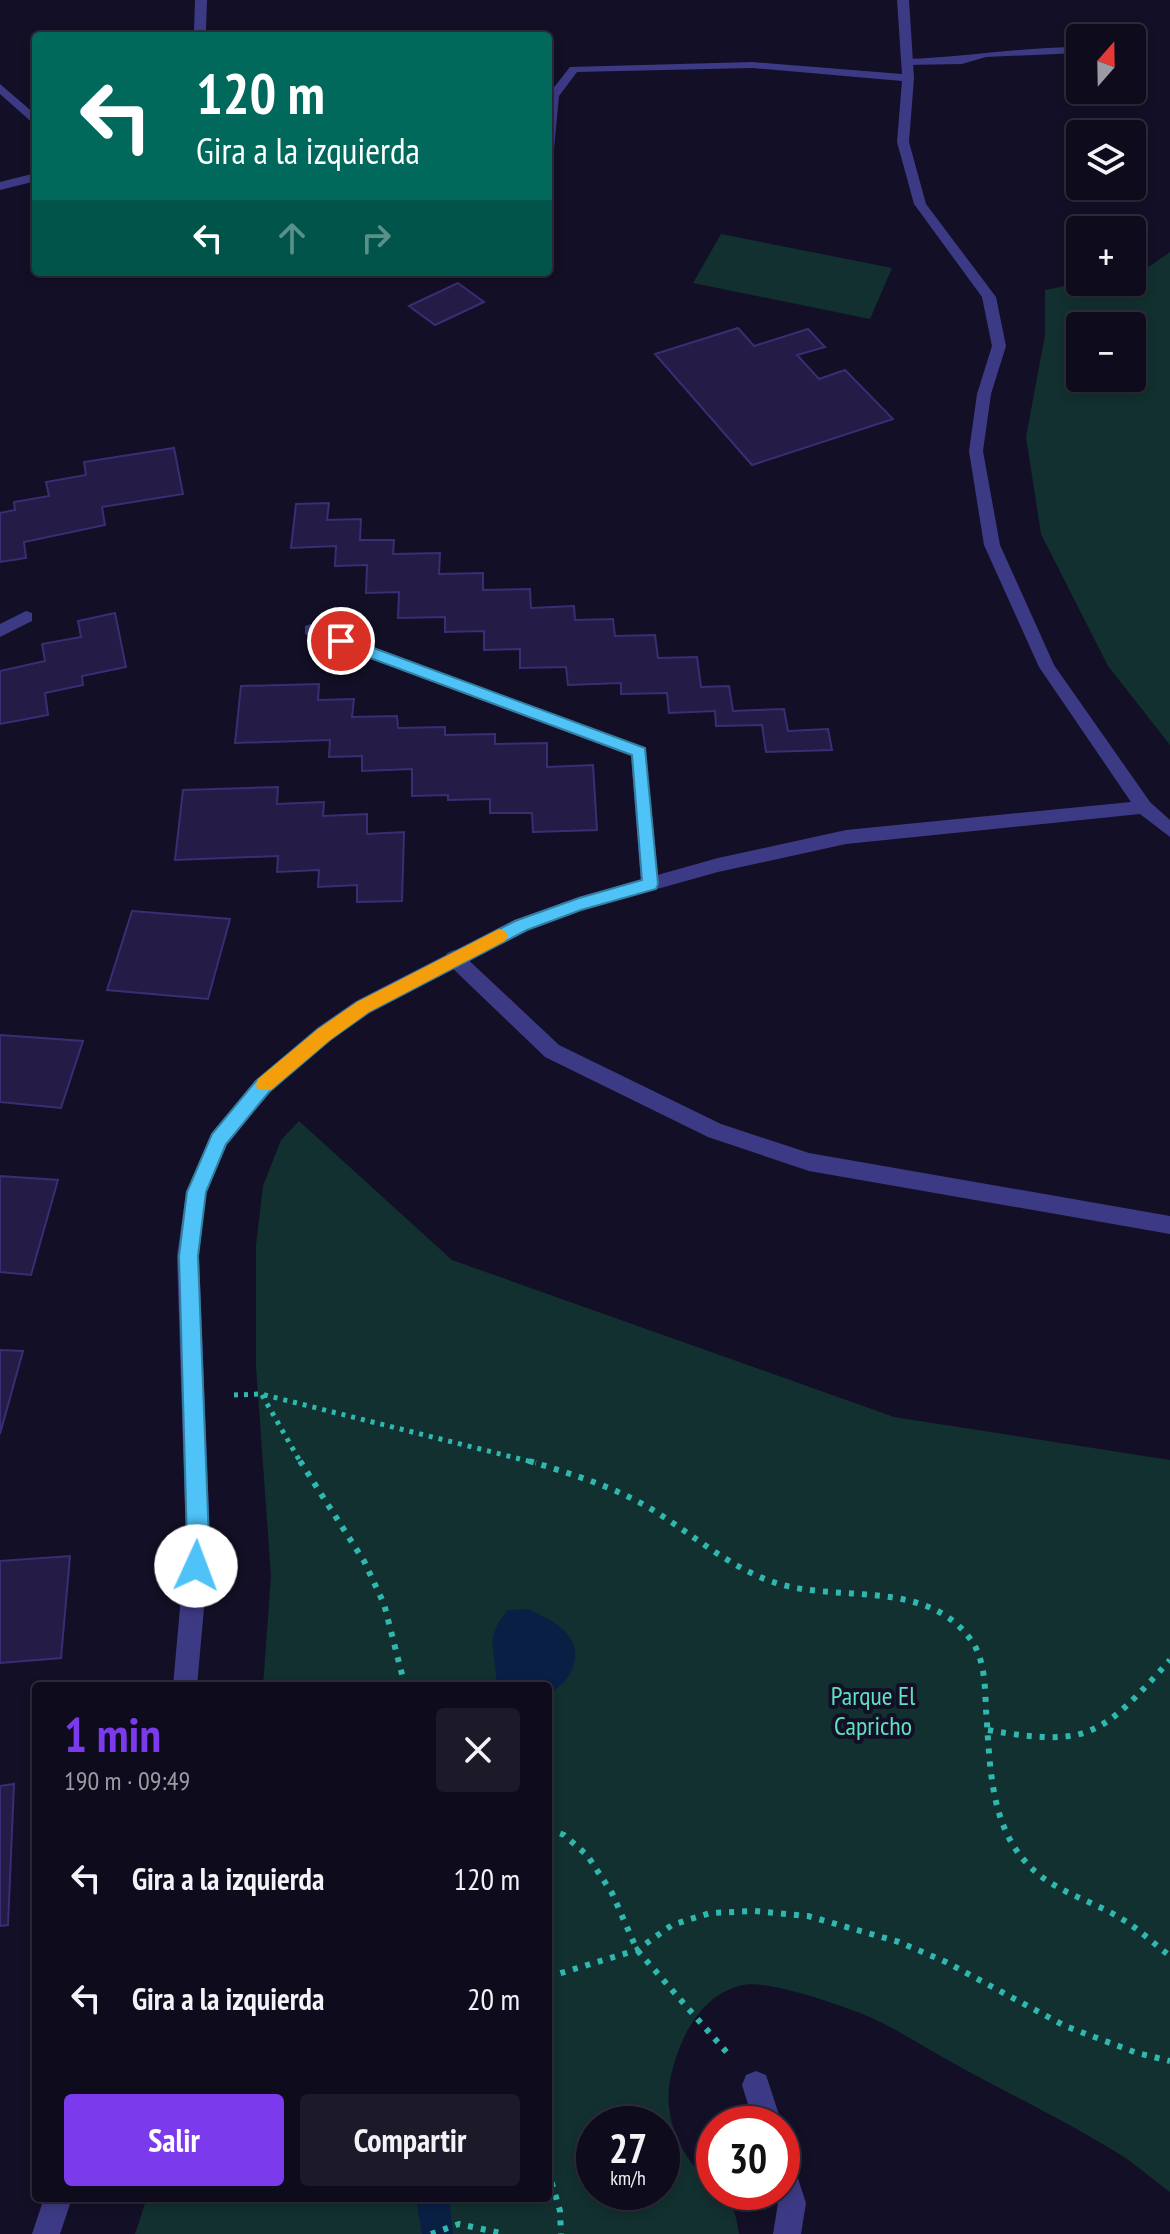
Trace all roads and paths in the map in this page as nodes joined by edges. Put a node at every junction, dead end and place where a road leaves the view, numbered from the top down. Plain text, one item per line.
1 (201, 0) edge
2 (903, 0) edge
3 (199, 32) edge
4 (1066, 51) edge
5 (907, 70) junction
6 (0, 88) edge
7 (552, 107) edge
8 (32, 118) edge
9 (32, 178) edge
10 (0, 186) edge
11 (26, 617) dead end
12 (311, 630) dead end
13 (0, 631) edge
14 (1144, 807) junction
15 (1170, 830) edge
16 (650, 884) junction
17 (454, 958) junction
18 (1170, 1225) edge
19 (1170, 1660) edge
20 (185, 1682) edge
21 (404, 1682) edge
22 (988, 1730) junction
23 (552, 1830) edge
24 (637, 1950) junction
25 (1170, 1956) edge
26 (552, 1976) edge
27 (1170, 2061) edge
28 (756, 2085) joint
29 (762, 2106) edge
30 (552, 2184) edge
31 (57, 2202) edge
32 (791, 2210) edge
33 (46, 2234) edge
34 (431, 2234) edge
35 (505, 2234) edge
36 (561, 2234) edge
37 (787, 2234) edge

1 - 3 street
2 - 5 street
4 - 5 street
5 - 7 street
5 - 14 street
6 - 8 street
9 - 10 street
11 - 13 street
12 - 16 street
14 - 15 street
14 - 16 street
16 - 17 street
17 - 18 street
17 - 20 street
19 - 22 path
21 - 22 path
22 - 25 path
23 - 24 path
24 - 26 path
24 - 27 path
24 - 28 path
28 - 29 street
30 - 36 path
31 - 33 street
32 - 37 street
34 - 35 path

